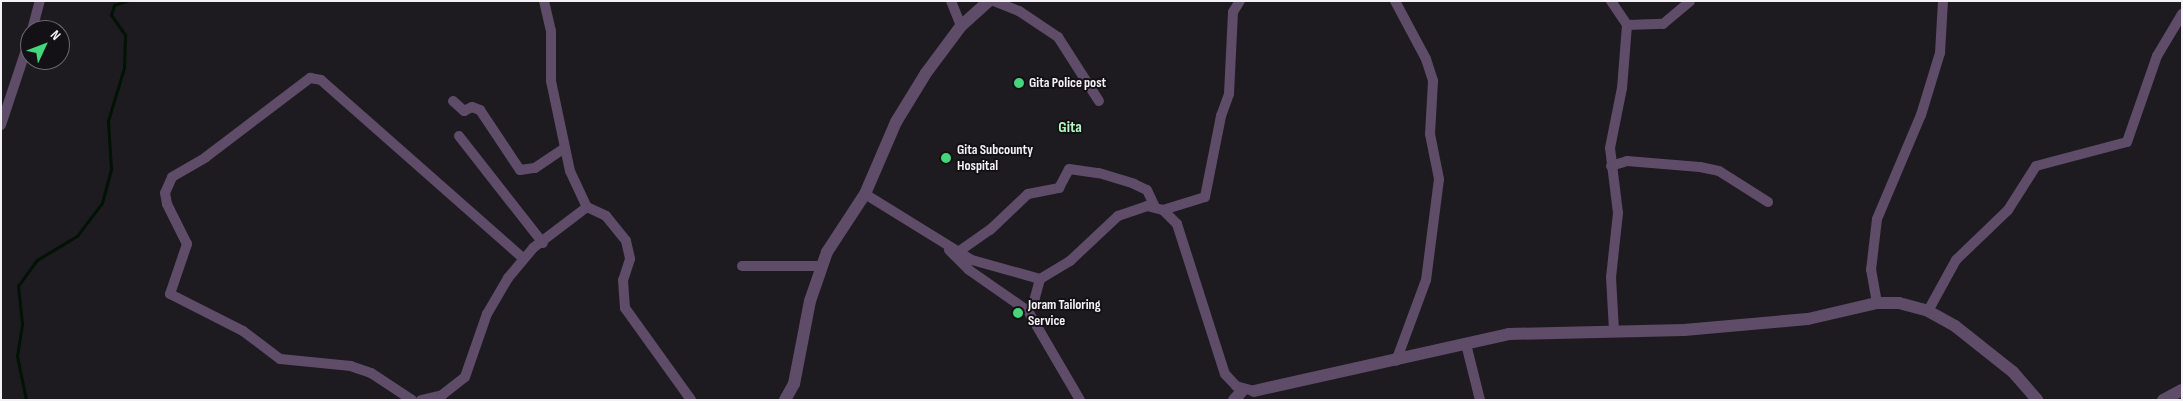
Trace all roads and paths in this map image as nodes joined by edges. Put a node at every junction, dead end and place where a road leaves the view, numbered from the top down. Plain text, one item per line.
1 (40, 1) edge
2 (544, 1) edge
3 (951, 1) edge
4 (989, 1) edge
5 (994, 1) edge
6 (1240, 1) edge
7 (1395, 1) edge
8 (1611, 1) edge
9 (1690, 1) edge
10 (1943, 1) edge
11 (2182, 14) edge
12 (35, 20) edge
13 (1627, 25) junction
14 (961, 26) junction
15 (20, 68) edge
16 (453, 101) dead end
17 (1099, 101) dead end
18 (1, 124) edge
19 (459, 136) dead end
20 (565, 148) junction
21 (1611, 166) junction
22 (866, 194) junction
23 (1768, 202) dead end
24 (587, 207) junction
25 (1159, 209) junction
26 (542, 243) junction
27 (944, 244) junction
28 (958, 252) junction
29 (523, 258) junction
30 (742, 266) dead end
31 (820, 266) junction
32 (1040, 280) junction
33 (1877, 304) junction
34 (1028, 311) junction
35 (1928, 311) junction
36 (1614, 330) junction
37 (1466, 344) junction
38 (1396, 361) junction
39 (2182, 390) edge
40 (1244, 393) edge
41 (412, 400) edge
42 (421, 400) edge
43 (691, 400) edge
44 (785, 400) edge
45 (1080, 400) edge
46 (1480, 400) edge
47 (2037, 400) edge
48 (2163, 400) edge

1 - 12 street
2 - 20 street
3 - 14 street
4 - 14 street
5 - 17 street
6 - 25 street
7 - 38 street
8 - 13 street
9 - 13 street
10 - 33 street
11 - 35 street
13 - 21 street
14 - 22 street
15 - 18 street
16 - 20 street
19 - 26 street
20 - 24 street
21 - 23 street
21 - 36 street
22 - 27 street
22 - 31 street
24 - 26 street
24 - 43 street
25 - 28 street
25 - 32 street
25 - 40 street
26 - 29 street
27 - 28 street
27 - 34 street
28 - 32 street
29 - 41 street
29 - 42 street
30 - 31 street
31 - 44 street
32 - 34 street
33 - 35 street
33 - 36 street
34 - 45 street
35 - 47 street
36 - 37 street
37 - 38 street
37 - 46 street
38 - 40 street
39 - 48 street

